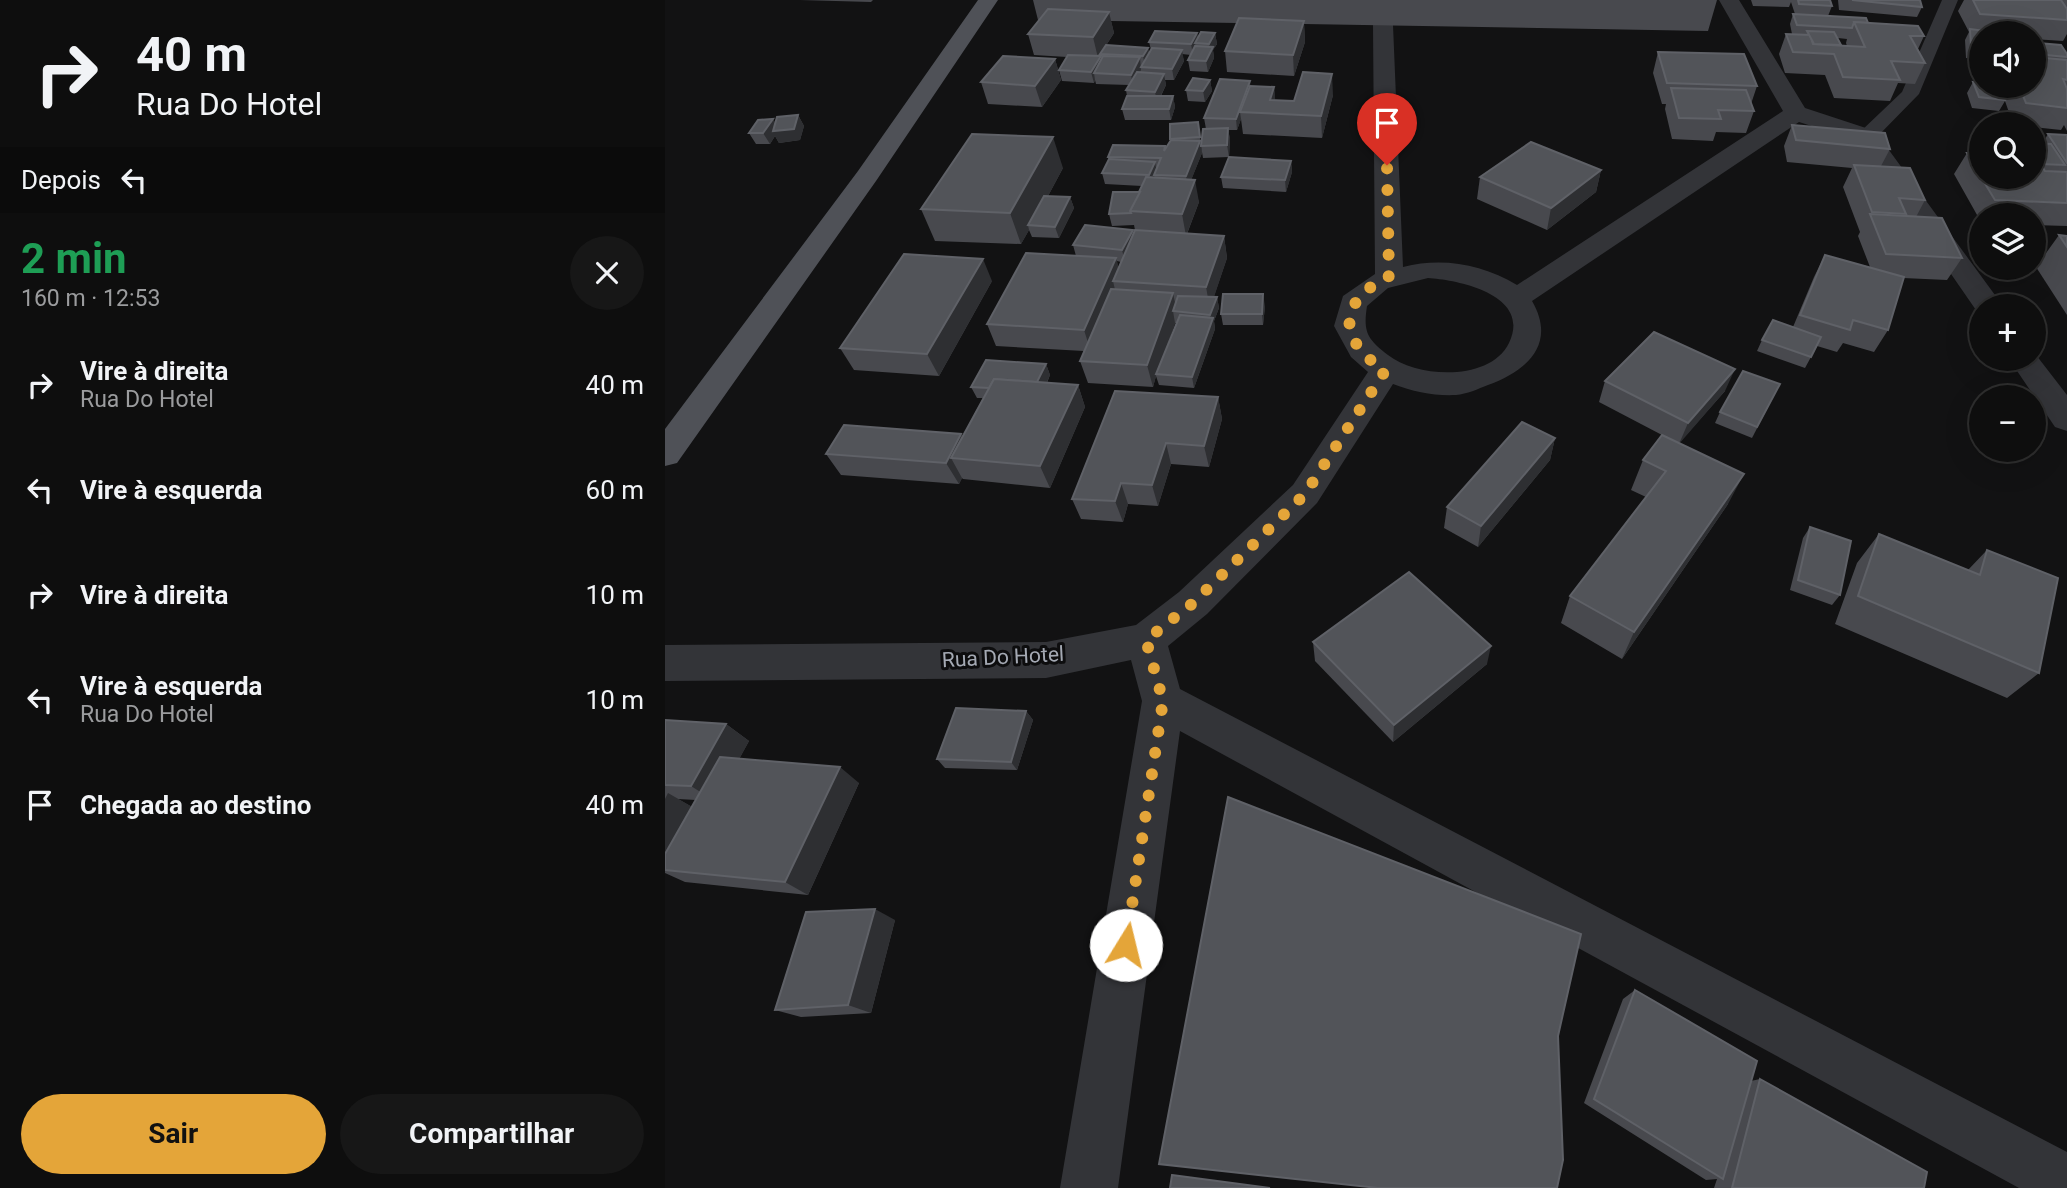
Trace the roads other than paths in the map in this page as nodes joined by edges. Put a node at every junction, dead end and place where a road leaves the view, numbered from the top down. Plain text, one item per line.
1 (988, 0) edge
2 (1729, 0) edge
3 (1950, 0) edge
4 (1383, 25) dead end
5 (1796, 113) junction
6 (1867, 136) junction
7 (1389, 276) junction
8 (1979, 294) edge
9 (1515, 299) junction
10 (1385, 371) junction
11 (2033, 371) edge
12 (2067, 419) edge
13 (665, 454) edge
14 (1146, 640) junction
15 (665, 663) edge
16 (1163, 701) junction
17 (2067, 1183) edge
18 (1089, 1188) edge

1 - 13 main road
2 - 5 street
3 - 6 lane
4 - 7 street
5 - 6 street
5 - 9 street
6 - 8 street
7 - 9 street
7 - 10 street
9 - 10 street
10 - 14 street, Rua Do Hotel
11 - 12 street
14 - 15 street, Rua Do Hotel
14 - 16 street
16 - 17 street
16 - 18 street

